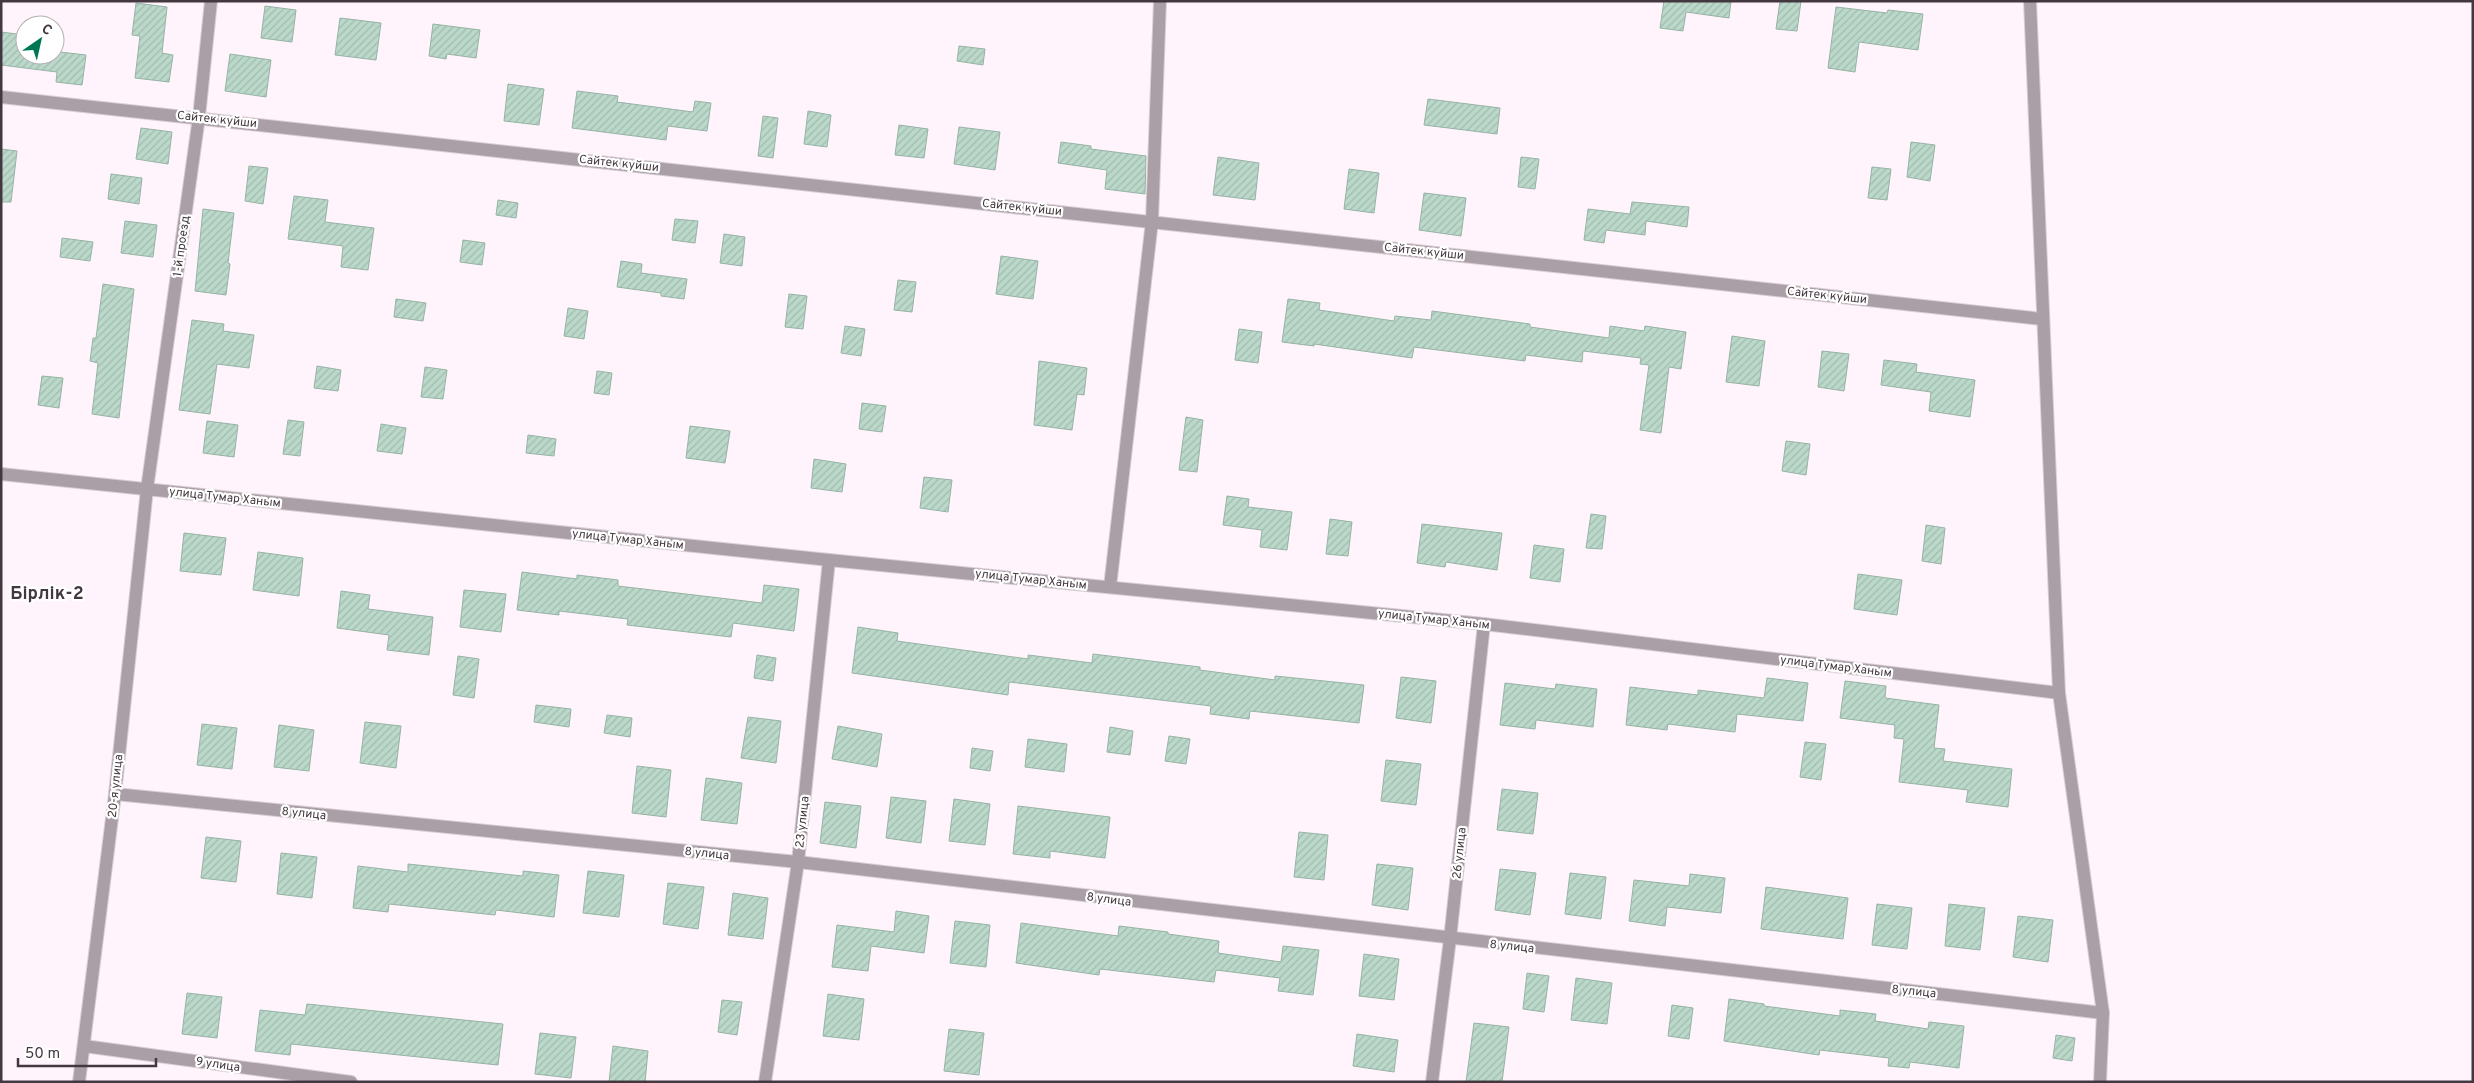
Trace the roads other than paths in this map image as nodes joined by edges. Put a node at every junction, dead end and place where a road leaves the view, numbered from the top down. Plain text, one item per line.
1 (211, 1) edge
2 (1160, 1) edge
3 (2030, 1) edge
4 (1, 96) edge
5 (200, 117) junction
6 (1152, 221) junction
7 (2042, 318) junction
8 (1, 474) edge
9 (147, 489) junction
10 (829, 560) junction
11 (1110, 587) junction
12 (1484, 624) junction
13 (2059, 693) junction
14 (115, 794) junction
15 (798, 862) junction
16 (1450, 939) junction
17 (2103, 1013) junction
18 (84, 1046) junction
19 (79, 1082) edge
20 (351, 1082) edge
21 (764, 1082) edge
22 (1432, 1082) edge
23 (2100, 1082) edge

1 - 5 street, 1-й проезд
2 - 6 street
3 - 7 street
4 - 5 street, Сайтек куйши
5 - 6 street, Сайтек куйши
5 - 9 street, 1-й проезд
6 - 7 street, Сайтек куйши
6 - 11 street
7 - 13 street
8 - 9 street, улица Тумар Ханым
9 - 10 street, улица Тумар Ханым
9 - 14 street, 20-я улица
10 - 11 street, улица Тумар Ханым
10 - 15 street, 23 улица
11 - 12 street, улица Тумар Ханым
12 - 13 street, улица Тумар Ханым
12 - 16 street, 26 улица
13 - 17 street
14 - 15 street, 8 улица
14 - 18 street, 20-я улица
15 - 16 street, 8 улица
15 - 21 street, 23 улица
16 - 17 street, 8 улица
16 - 22 street, 26 улица
17 - 23 street
18 - 19 street, 20-я улица
18 - 20 street, 9 улица

